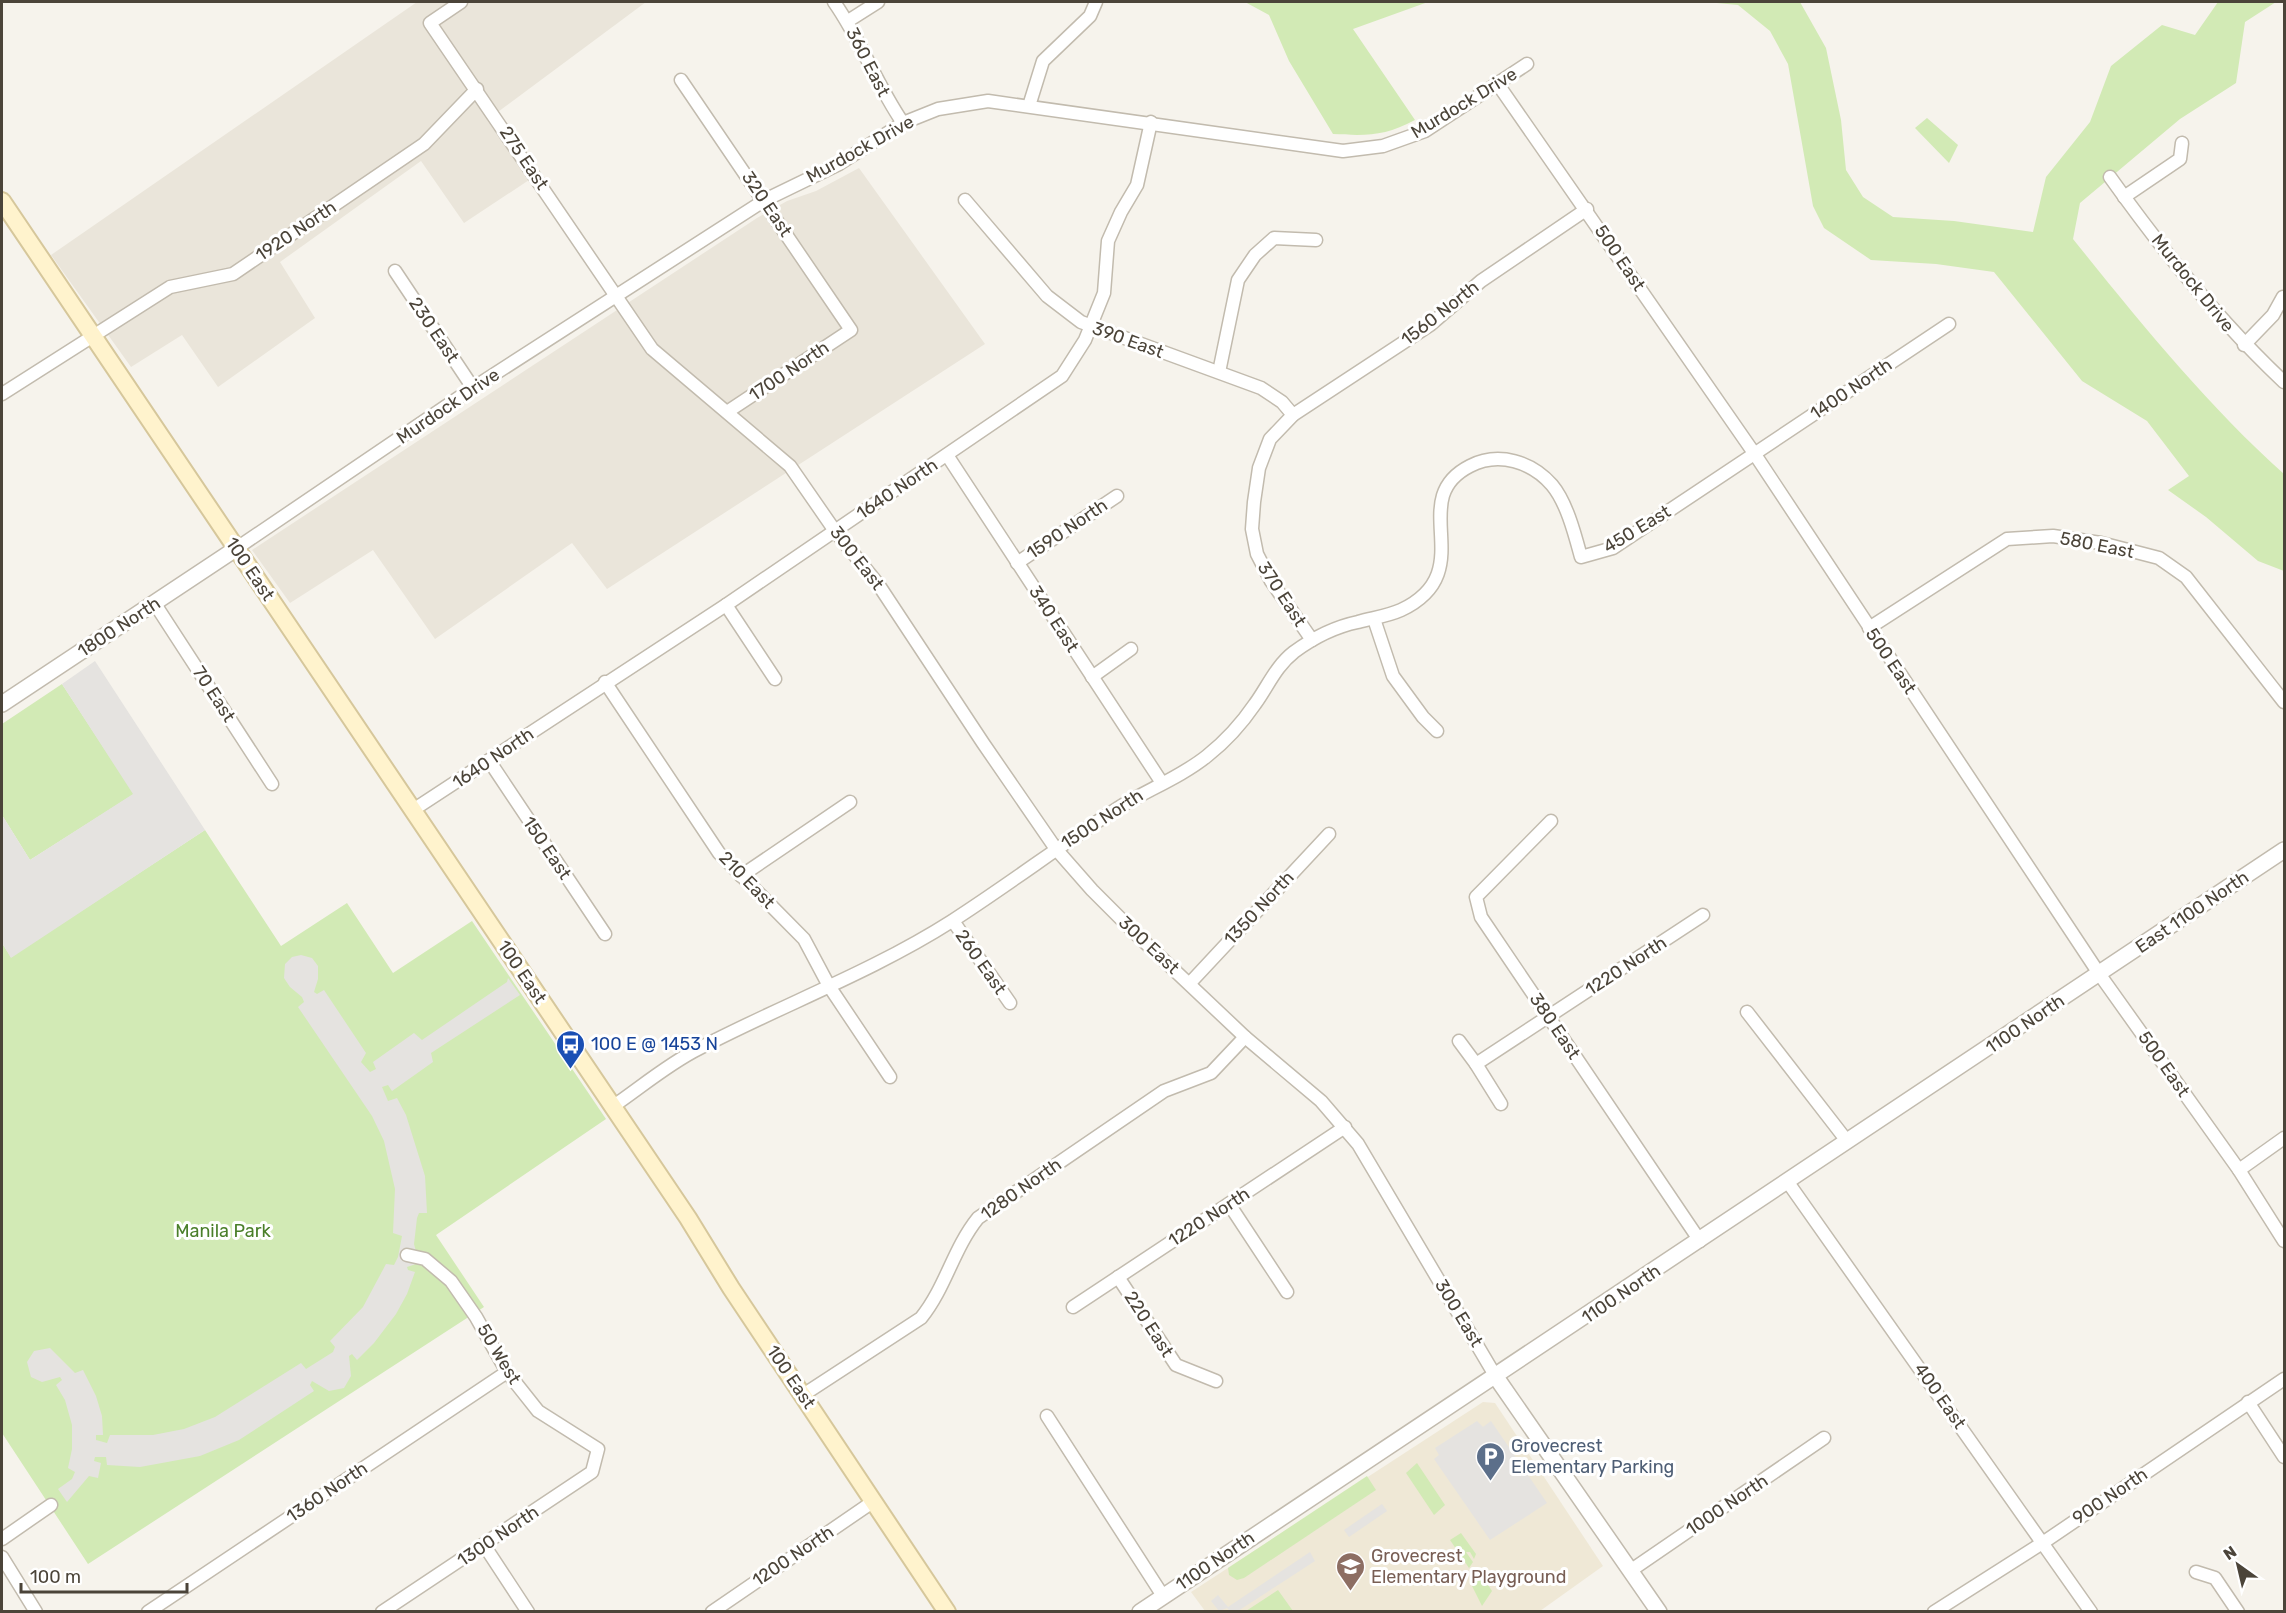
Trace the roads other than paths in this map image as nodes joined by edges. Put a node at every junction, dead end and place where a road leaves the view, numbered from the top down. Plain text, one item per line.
1 (461, 2) edge
2 (834, 2) edge
3 (878, 2) edge
4 (1096, 2) edge
5 (848, 21) junction
6 (1527, 64) dead end
7 (681, 80) dead end
8 (1497, 83) junction
9 (477, 88) junction
10 (1029, 106) junction
11 (1151, 122) junction
12 (903, 123) junction
13 (2182, 143) dead end
14 (2110, 177) dead end
15 (2124, 197) junction
16 (765, 200) junction
17 (965, 200) dead end
18 (2, 201) edge
19 (1587, 209) junction
20 (1316, 240) dead end
21 (395, 271) dead end
22 (616, 295) junction
23 (2283, 297) edge
24 (1948, 324) dead end
25 (1089, 327) junction
26 (851, 330) joint
27 (93, 335) junction
28 (2244, 345) junction
29 (1219, 372) junction
30 (2284, 382) edge
31 (473, 388) junction
32 (2, 394) edge
33 (727, 412) junction
34 (1293, 415) junction
35 (1754, 453) junction
36 (947, 455) junction
37 (1489, 460) joint
38 (1117, 496) dead end
39 (835, 531) junction
40 (237, 549) junction
41 (1017, 563) junction
42 (155, 604) junction
43 (726, 605) junction
44 (1374, 619) junction
45 (1869, 628) junction
46 (1312, 640) junction
47 (1131, 649) dead end
48 (1092, 677) junction
49 (775, 679) dead end
50 (605, 682) junction
51 (2284, 702) edge
52 (2, 704) edge
53 (1437, 731) dead end
54 (490, 762) junction
55 (1162, 783) junction
56 (272, 784) dead end
57 (850, 802) dead end
58 (413, 810) junction
59 (1551, 821) dead end
60 (1329, 834) dead end
61 (1056, 849) junction
62 (2284, 849) edge
63 (741, 876) junction
64 (1703, 915) dead end
65 (953, 921) junction
66 (605, 934) dead end
67 (2100, 975) junction
68 (1190, 983) junction
69 (829, 986) junction
70 (1010, 1003) dead end
71 (1747, 1012) dead end
72 (1549, 1016) junction
73 (1245, 1037) junction
74 (1459, 1041) dead end
75 (1476, 1064) junction
76 (890, 1077) dead end
77 (1501, 1104) dead end
78 (612, 1107) junction
79 (1345, 1127) junction
80 (2284, 1138) edge
81 (1847, 1141) junction
82 (2239, 1170) junction
83 (1787, 1181) junction
84 (1229, 1204) junction
85 (2284, 1240) edge
86 (1700, 1241) junction
87 (407, 1255) dead end
88 (1118, 1277) junction
89 (1287, 1292) dead end
90 (1073, 1307) dead end
91 (507, 1372) junction
92 (1496, 1377) junction
93 (2284, 1379) edge
94 (1216, 1381) dead end
95 (803, 1395) junction
96 (2248, 1402) junction
97 (1047, 1416) dead end
98 (1824, 1438) dead end
99 (598, 1449) joint
100 (2284, 1457) edge
101 (874, 1501) junction
102 (51, 1505) dead end
103 (2, 1539) edge
104 (2044, 1542) junction
105 (484, 1545) junction
106 (2, 1557) edge
107 (1630, 1571) junction
108 (2196, 1572) dead end
109 (1163, 1596) junction
110 (36, 1611) edge
111 (148, 1611) edge
112 (382, 1611) edge
113 (528, 1611) edge
114 (712, 1611) edge
115 (947, 1611) edge
116 (1140, 1611) edge
117 (1659, 1611) edge
118 (1934, 1611) edge
119 (2091, 1611) edge
120 (2238, 1611) edge

1 - 9 street, 275 East
2 - 5 street, 360 East
3 - 5 street
4 - 10 street
5 - 12 street, 360 East
6 - 8 street, Murdock Drive
7 - 16 street, 320 East
8 - 11 street, Murdock Drive
8 - 19 street, 500 East
9 - 22 street, 275 East
9 - 27 street, 1920 North
10 - 11 street, Murdock Drive
10 - 12 street, Murdock Drive
11 - 25 street, 1640 North
12 - 16 street, Murdock Drive
13 - 15 street
14 - 15 street, Murdock Drive
15 - 28 street, Murdock Drive
16 - 22 street, Murdock Drive
16 - 26 street, 320 East
17 - 25 street, 390 East
18 - 27 main road, 100 East
19 - 34 street, 1560 North
19 - 35 street, 500 East
20 - 29 street
21 - 31 street, 230 East
22 - 31 street, Murdock Drive
22 - 33 street, 300 East
23 - 28 street
24 - 35 street, 1400 North
25 - 29 street, 390 East
25 - 36 street, 1640 North
26 - 33 street, 1700 North
27 - 32 street, 1920 North
27 - 40 main road, 100 East
28 - 30 street, Murdock Drive
29 - 34 street, 390 East
31 - 40 street, Murdock Drive
33 - 39 street, 300 East
34 - 46 street, 370 East
35 - 37 street, 450 East
35 - 45 street, 500 East
36 - 39 street, 1640 North
36 - 41 street, 340 East
37 - 44 street, 1500 North
38 - 41 street, 1590 North
39 - 43 street, 1640 North
39 - 61 street, 300 East
40 - 42 street, 1800 North
40 - 58 main road, 100 East
41 - 48 street, 340 East
42 - 52 street, 1800 North
42 - 56 street, 70 East
43 - 49 street
43 - 50 street, 1640 North
44 - 46 street, 1500 North
44 - 53 street
45 - 51 street, 580 East
45 - 67 street, 500 East
46 - 55 street, 1500 North
47 - 48 street
48 - 55 street, 340 East
50 - 54 street, 1640 North
50 - 63 street, 210 East
54 - 58 street, 1640 North
54 - 66 street, 150 East
55 - 61 street, 1500 North
57 - 63 street
58 - 78 main road, 100 East
59 - 72 street, 380 East
60 - 68 street, 1350 North
61 - 65 street, 1500 North
61 - 68 street, 300 East
62 - 67 street, East 1100 North
63 - 69 street, 210 East
64 - 72 street, 1220 North
65 - 69 street, 1500 North
65 - 70 street, 260 East
67 - 81 street, 1100 North
67 - 82 street, 500 East
68 - 73 street, 300 East
69 - 76 street, 210 East
69 - 78 street, 1500 North
71 - 81 street
72 - 75 street, 1220 North
72 - 86 street, 380 East
73 - 79 street, 300 East
73 - 95 street, 1280 North
74 - 75 street
75 - 77 street
78 - 95 main road, 100 East
79 - 84 street, 1220 North
79 - 92 street, 300 East
80 - 82 street
81 - 83 street, 1100 North
82 - 85 street, 500 East
83 - 86 street, 1100 North
83 - 104 street, 400 East
84 - 88 street, 1220 North
84 - 89 street
86 - 92 street, 1100 North
87 - 91 street, 50 West
88 - 90 street, 1220 North
88 - 94 street, 220 East
91 - 99 street, 50 West
91 - 111 street, 1360 North
92 - 107 street, 300 East
92 - 109 street, 1100 North
93 - 96 street, 900 North
95 - 101 main road, 100 East
96 - 100 street
96 - 104 street, 900 North
97 - 109 street
98 - 107 street, 1000 North
99 - 105 street, 1300 North
101 - 114 street, 1200 North
101 - 115 main road, 100 East
102 - 103 street
104 - 118 street, 900 North
104 - 119 street, 400 East
105 - 112 street, 1300 North
105 - 113 street
106 - 110 street
107 - 117 street, 300 East
108 - 120 street
109 - 116 street, 1100 North

